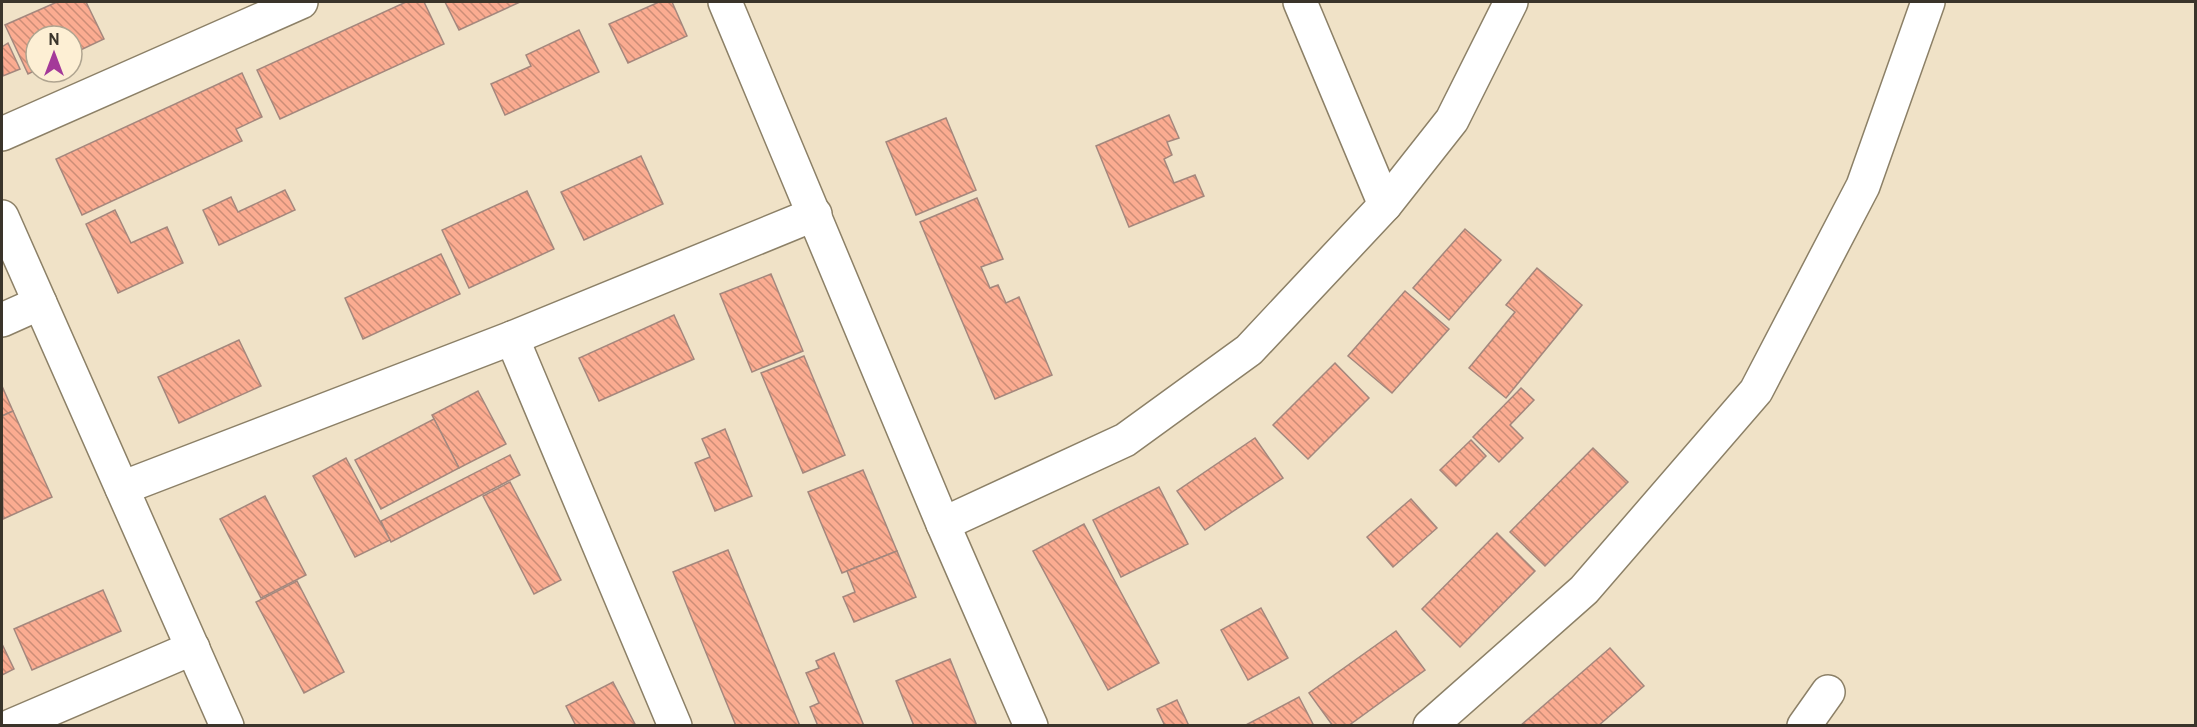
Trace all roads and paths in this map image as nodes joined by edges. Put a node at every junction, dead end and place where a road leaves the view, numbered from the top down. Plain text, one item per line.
1 (301, 2) edge
2 (725, 2) edge
3 (1300, 2) edge
4 (1511, 2) edge
5 (1928, 2) edge
6 (2, 134) edge
7 (1385, 205) junction
8 (815, 214) junction
9 (2, 217) edge
10 (40, 303) junction
11 (2, 320) edge
12 (512, 338) junction
13 (122, 488) junction
14 (943, 524) junction
15 (193, 648) junction
16 (1828, 692) dead end
17 (11, 726) edge
18 (227, 726) edge
19 (675, 726) edge
20 (1031, 726) edge
21 (1430, 726) edge
22 (1804, 726) edge

1 - 6 street
2 - 8 street
3 - 7 street
4 - 7 street
5 - 21 street
7 - 14 street
8 - 12 street
8 - 14 street
9 - 10 street
10 - 11 street
10 - 13 street
12 - 13 street
12 - 19 street
13 - 15 street
14 - 20 street
15 - 17 street
15 - 18 street
16 - 22 street

